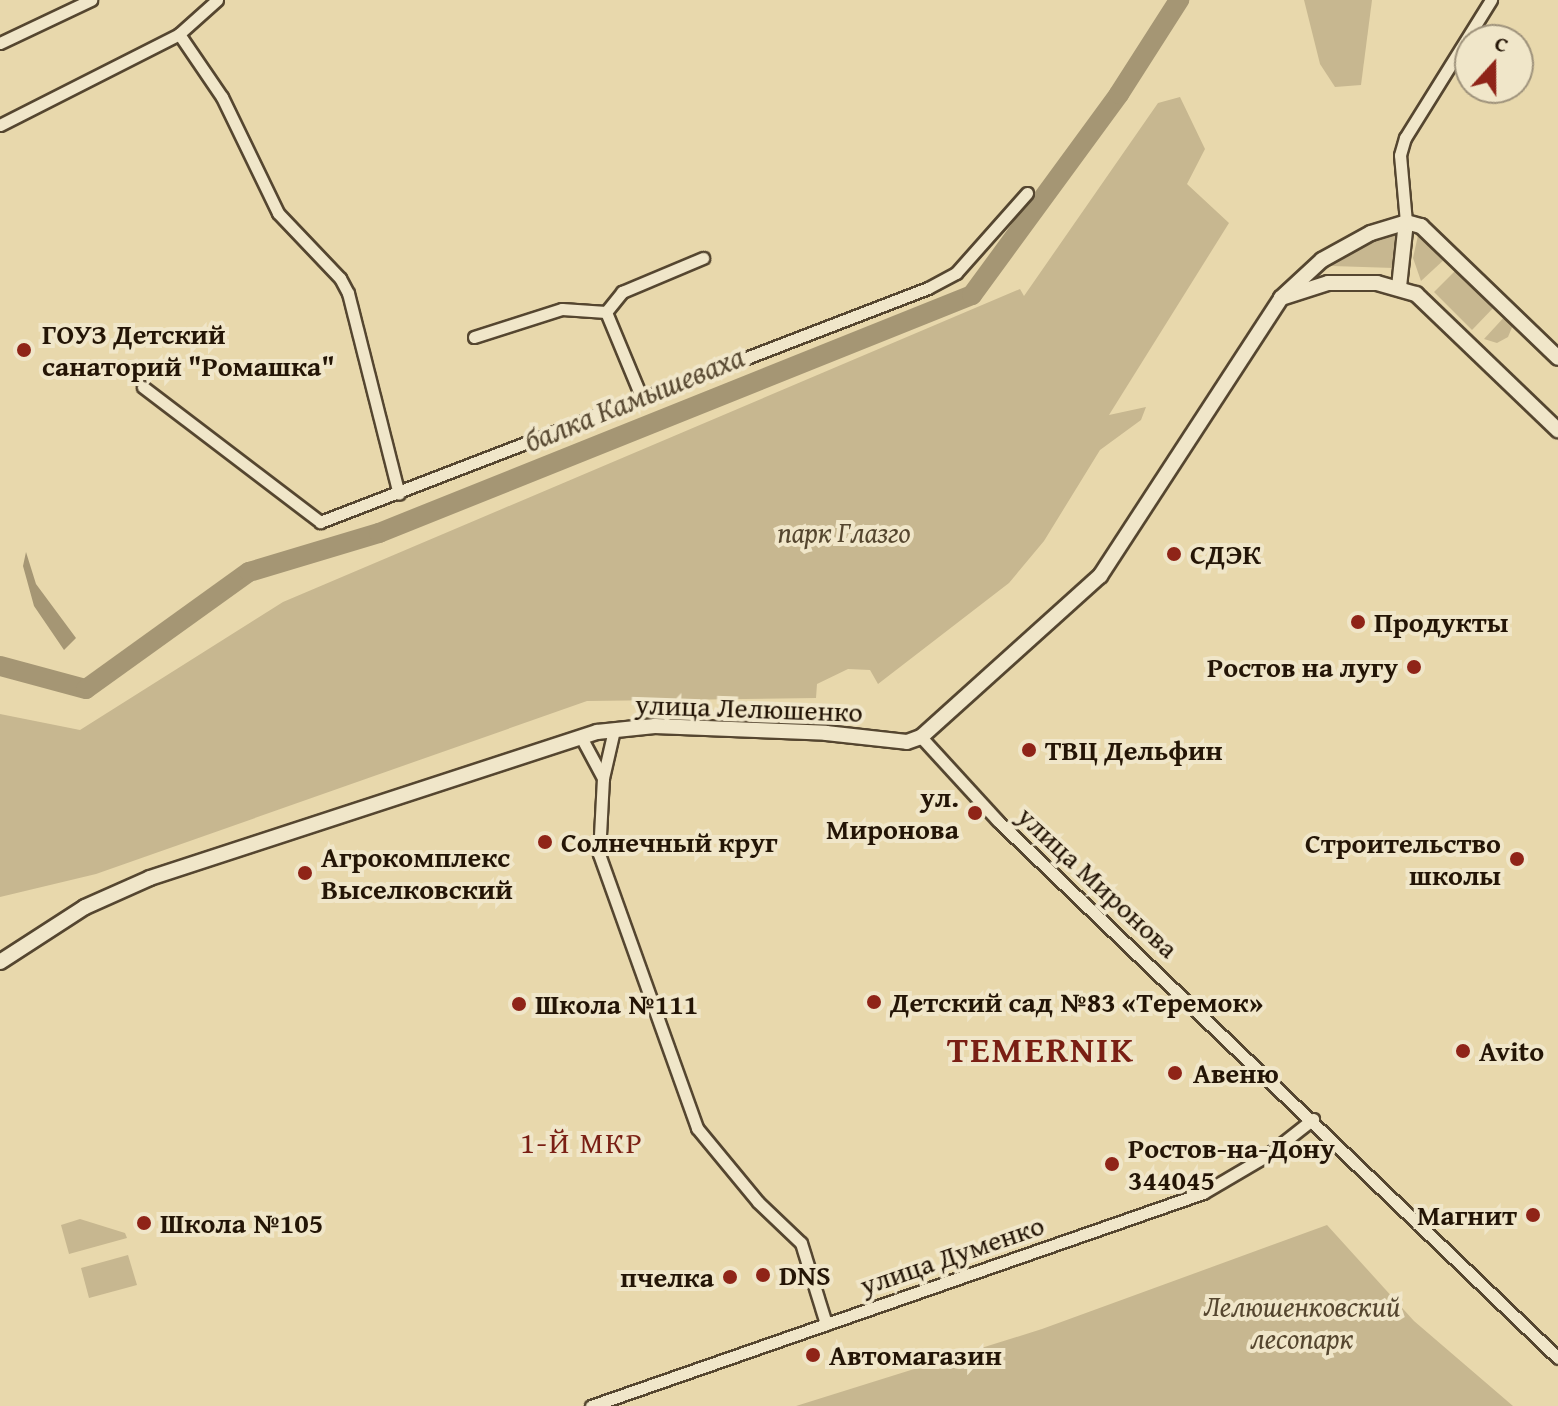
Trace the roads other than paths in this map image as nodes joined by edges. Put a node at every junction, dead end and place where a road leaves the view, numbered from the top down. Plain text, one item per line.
1 (91, 0) edge
2 (1491, 0) edge
3 (218, 2) edge
4 (179, 34) junction
5 (0, 43) edge
6 (0, 125) edge
7 (1027, 193) dead end
8 (1406, 222) junction
9 (703, 258) dead end
10 (1399, 287) junction
11 (1281, 298) junction
12 (606, 312) junction
13 (474, 337) dead end
14 (1558, 358) edge
15 (143, 387) dead end
16 (641, 396) junction
17 (1558, 430) edge
18 (399, 494) junction
19 (614, 730) junction
20 (581, 737) junction
21 (921, 737) junction
22 (603, 778) junction
23 (0, 962) edge
24 (1313, 1119) junction
25 (826, 1324) junction
26 (1558, 1358) edge
27 (591, 1406) edge

1 - 5 street
2 - 8 street
3 - 4 street
4 - 6 street
4 - 18 street
7 - 16 street
8 - 10 street
8 - 11 street
8 - 14 street
9 - 12 street
10 - 11 street
10 - 17 street
11 - 21 street
12 - 13 street
12 - 16 street
15 - 18 street
16 - 18 street
19 - 20 street, улица Лелюшенко
19 - 21 street, улица Лелюшенко
19 - 22 street
20 - 22 street
20 - 23 street, улица Лелюшенко
21 - 24 street, улица Миронова
22 - 25 street
24 - 25 street, улица Думенко
24 - 26 street, улица Миронова
25 - 27 street, улица Думенко

